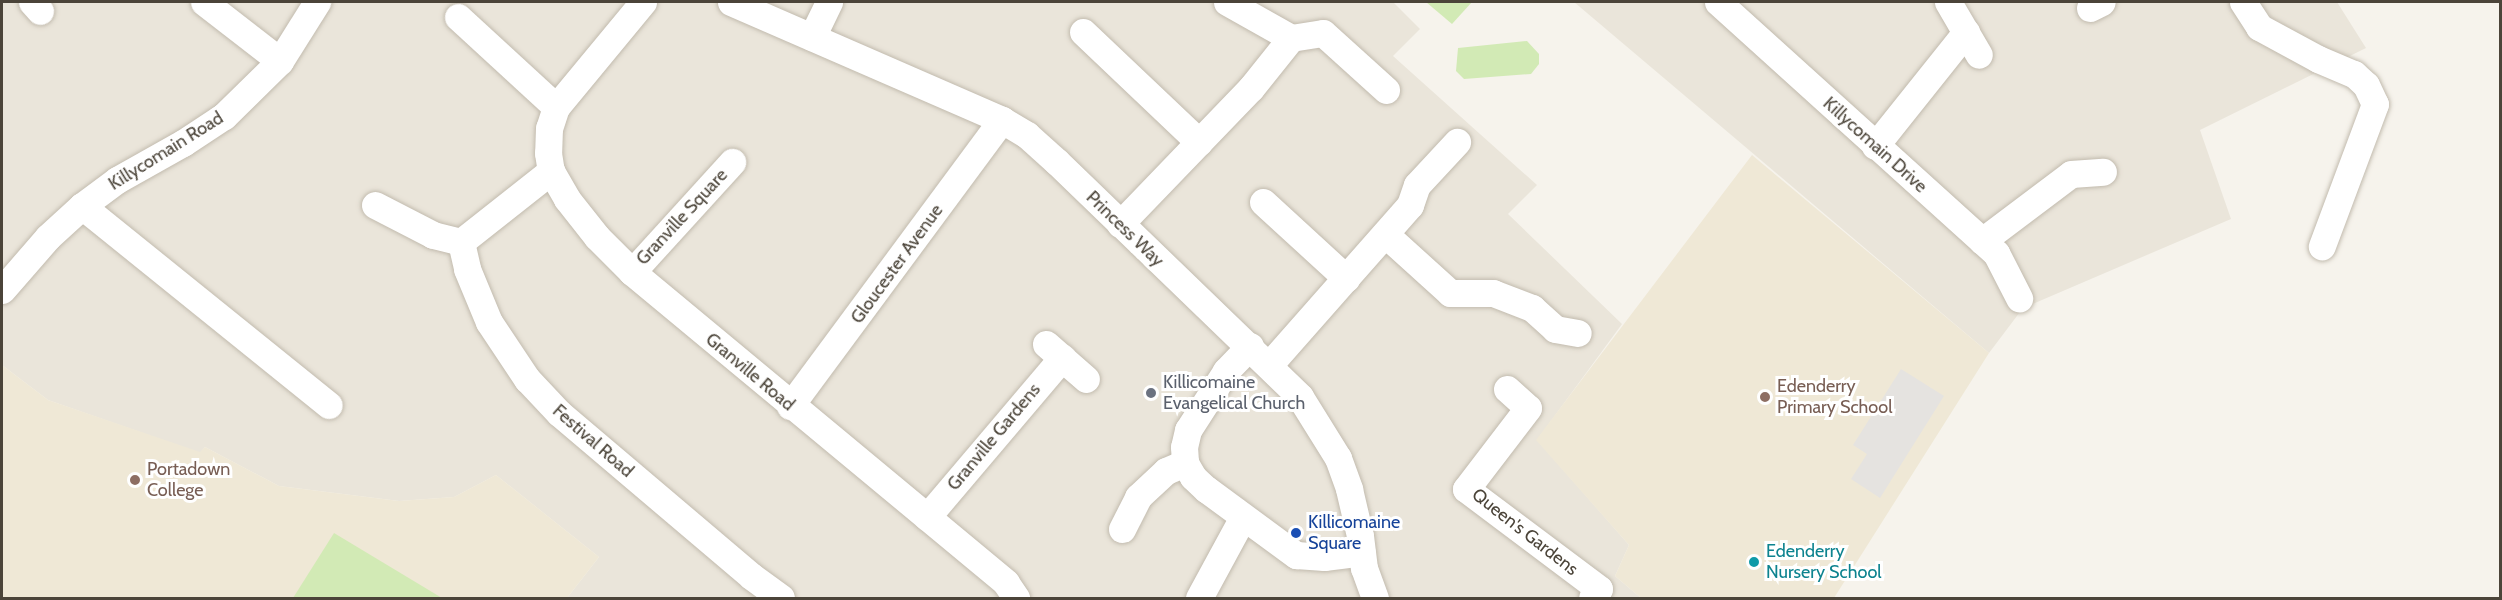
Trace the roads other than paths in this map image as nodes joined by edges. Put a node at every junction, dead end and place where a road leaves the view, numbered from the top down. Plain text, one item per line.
1 (204, 2) edge
2 (317, 2) edge
3 (643, 2) edge
4 (731, 2) edge
5 (829, 2) edge
6 (1227, 2) edge
7 (1718, 2) edge
8 (1948, 2) edge
9 (2243, 2) edge
10 (458, 16) dead end
11 (1083, 32) dead end
12 (812, 38) junction
13 (1291, 38) junction
14 (280, 61) junction
15 (1386, 90) dead end
16 (556, 107) junction
17 (1002, 120) junction
18 (1199, 142) junction
19 (1457, 142) dead end
20 (1875, 146) junction
21 (732, 162) dead end
22 (550, 171) junction
23 (2103, 172) dead end
24 (1263, 202) dead end
25 (375, 205) dead end
26 (82, 206) junction
27 (1120, 224) junction
28 (1384, 234) junction
29 (1982, 241) junction
30 (461, 242) junction
31 (2322, 246) dead end
32 (632, 272) junction
33 (1346, 278) junction
34 (5, 280) edge
35 (2019, 298) dead end
36 (1578, 333) dead end
37 (1250, 346) junction
38 (1269, 365) junction
39 (1086, 379) dead end
40 (1507, 389) dead end
41 (329, 405) dead end
42 (790, 406) junction
43 (1185, 463) junction
44 (927, 517) junction
45 (1243, 517) junction
46 (1122, 529) dead end
47 (1362, 552) junction
48 (1595, 594) edge
49 (781, 598) edge
50 (1016, 598) edge
51 (1199, 598) edge
52 (1375, 598) edge

1 - 14 street
2 - 14 street, Killycomain Road
3 - 16 street, Granville Road
4 - 12 street, Princess Way
5 - 12 street
6 - 13 street
7 - 20 street, Killycomain Drive
8 - 20 street
9 - 31 street
10 - 16 street
11 - 18 street
12 - 17 street, Princess Way
13 - 15 street
13 - 18 street
14 - 26 street, Killycomain Road
16 - 22 street, Granville Road
17 - 27 street, Princess Way
17 - 42 street, Gloucester Avenue
18 - 27 street
19 - 28 street
20 - 29 street, Killycomain Drive
21 - 32 street, Granville Square
22 - 30 street
22 - 32 street, Granville Road
23 - 29 street
24 - 33 street
25 - 30 street
26 - 34 street, Killycomain Road
26 - 41 street
27 - 37 street, Princess Way
28 - 33 street
28 - 36 street
29 - 35 street, Killycomain Drive
30 - 49 street, Festival Road
32 - 42 street, Granville Road
33 - 38 street
37 - 38 street, Princess Way
37 - 43 street
38 - 47 street, Princess Way
39 - 44 street, Granville Gardens
40 - 48 street, Queen's Gardens
42 - 44 street, Granville Road
43 - 45 street
43 - 46 street
44 - 50 street, Granville Road
45 - 47 street
45 - 51 street
47 - 52 street, Princess Way

